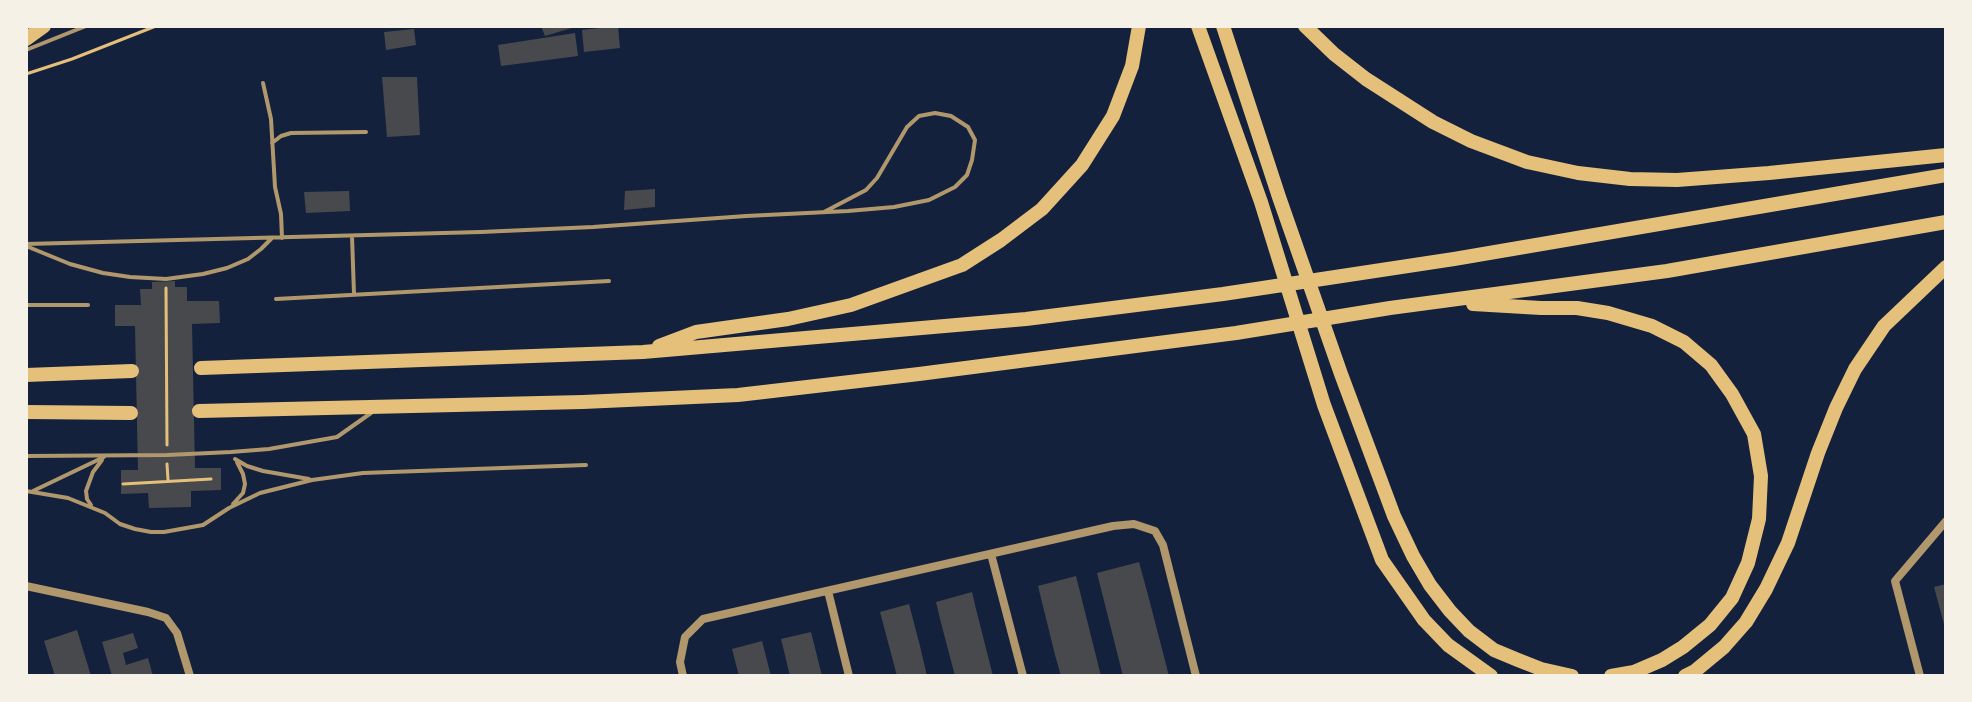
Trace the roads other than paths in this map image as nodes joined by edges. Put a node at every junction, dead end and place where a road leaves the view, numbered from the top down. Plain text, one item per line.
1 (44, 26) edge
2 (86, 26) edge
3 (1139, 26) edge
4 (1198, 26) edge
5 (1223, 26) edge
6 (1305, 26) edge
7 (26, 39) edge
8 (26, 50) edge
9 (263, 83) dead end
10 (366, 132) dead end
11 (272, 143) junction
12 (1946, 155) edge
13 (1946, 175) edge
14 (824, 212) junction
15 (1946, 222) edge
16 (352, 236) junction
17 (272, 238) junction
18 (282, 238) junction
19 (26, 245) edge
20 (1946, 267) edge
21 (609, 281) dead end
22 (354, 295) junction
23 (276, 299) dead end
24 (1445, 301) junction
25 (26, 305) edge
26 (88, 305) dead end
27 (643, 352) junction
28 (201, 368) dead end
29 (132, 371) dead end
30 (26, 375) edge
31 (380, 407) junction
32 (199, 411) dead end
33 (26, 412) edge
34 (131, 413) dead end
35 (231, 452) junction
36 (26, 456) edge
37 (106, 456) junction
38 (235, 459) junction
39 (586, 465) dead end
40 (312, 480) junction
41 (26, 491) edge
42 (33, 491) junction
43 (93, 508) junction
44 (229, 508) junction
45 (1946, 521) edge
46 (991, 554) junction
47 (26, 586) edge
48 (828, 591) junction
49 (190, 676) edge
50 (683, 676) edge
51 (849, 676) edge
52 (1023, 676) edge
53 (1196, 676) edge
54 (1491, 676) edge
55 (1572, 676) edge
56 (1611, 676) edge
57 (1685, 676) edge
58 (1920, 676) edge

1 - 7 highway
2 - 8 lane
3 - 27 highway
4 - 54 highway
5 - 55 highway
6 - 12 highway
9 - 11 lane
10 - 11 lane
11 - 18 lane
13 - 27 highway
14 - 14 lane
14 - 16 lane
15 - 24 highway
16 - 18 lane
16 - 22 lane
17 - 18 lane
17 - 19 lane
17 - 19 lane
20 - 57 highway
21 - 22 lane
22 - 23 lane
24 - 31 highway
24 - 56 highway
25 - 26 lane
27 - 28 highway
29 - 30 highway
31 - 32 highway
31 - 35 lane
33 - 34 highway
35 - 37 lane
35 - 38 lane
36 - 37 lane
37 - 42 lane
37 - 43 lane
38 - 40 lane
38 - 44 lane
39 - 40 lane
40 - 44 lane
41 - 42 lane
42 - 43 lane
43 - 44 lane
45 - 58 street
46 - 48 street
46 - 52 street
46 - 53 street
47 - 49 street
48 - 50 street
48 - 51 street

